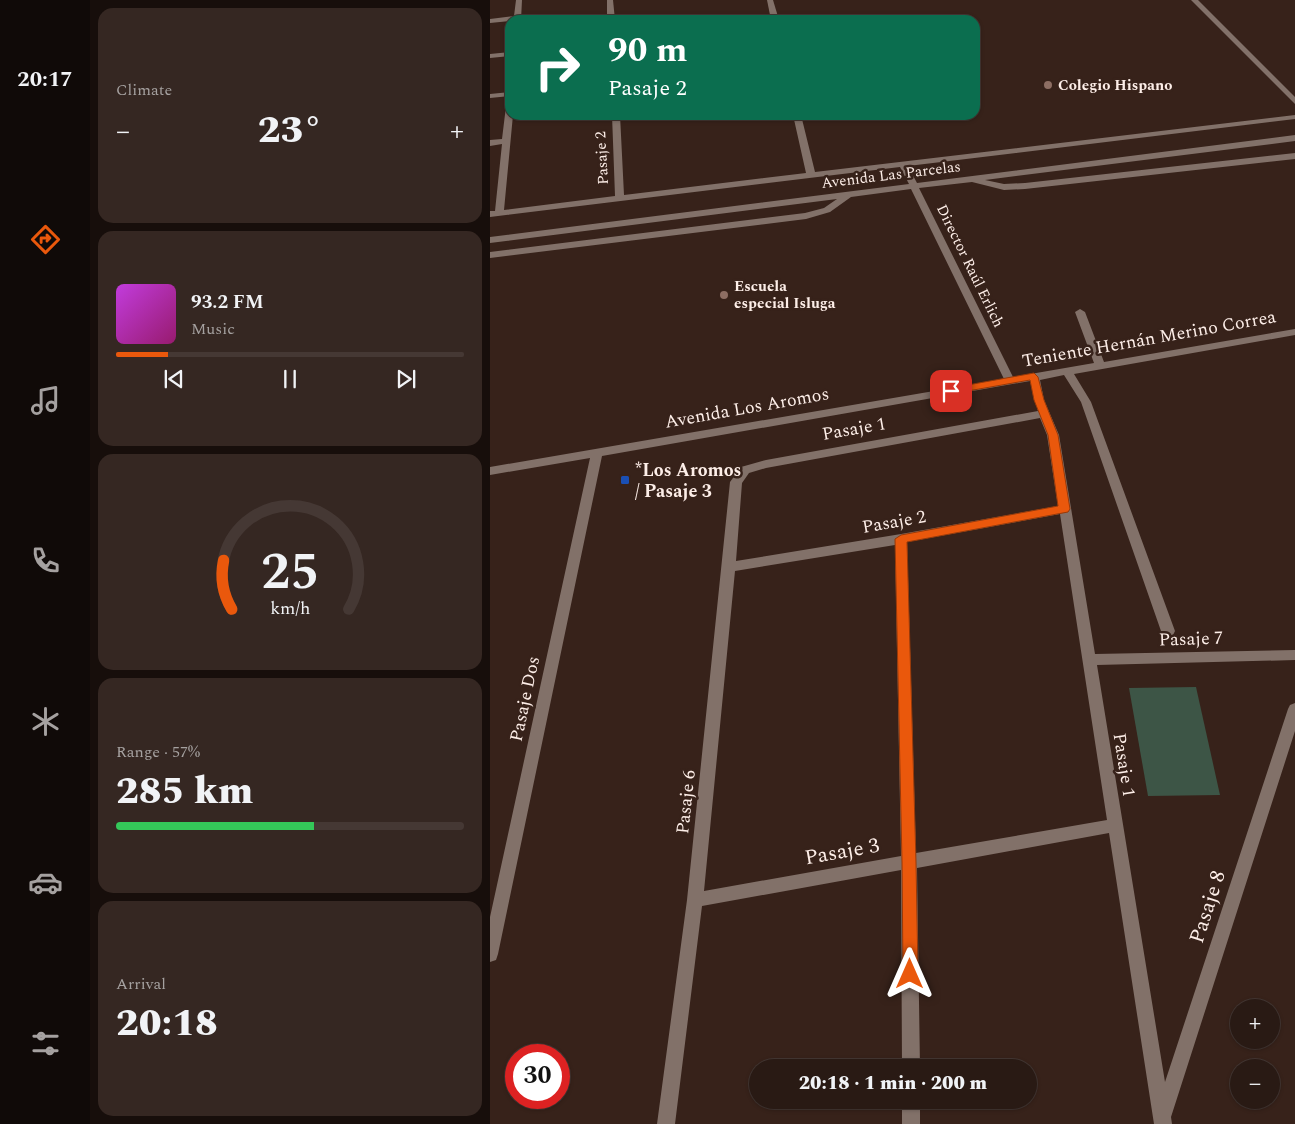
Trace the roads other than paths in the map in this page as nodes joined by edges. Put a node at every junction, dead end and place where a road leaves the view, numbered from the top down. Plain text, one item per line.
1 (519, 0) edge
2 (610, 0) edge
3 (770, 0) edge
4 (1194, 0) edge
5 (517, 15) edge
6 (611, 15) edge
7 (774, 15) edge
8 (505, 20) edge
9 (490, 21) edge
10 (505, 54) edge
11 (490, 56) edge
12 (505, 94) edge
13 (490, 96) edge
14 (1295, 102) edge
15 (1295, 117) edge
16 (508, 120) edge
17 (616, 120) edge
18 (798, 120) edge
19 (1295, 138) edge
20 (506, 141) junction
21 (490, 143) edge
22 (1295, 156) edge
23 (903, 164) junction
24 (811, 175) junction
25 (970, 178) junction
26 (913, 186) junction
27 (849, 194) junction
28 (620, 198) junction
29 (495, 214) edge
30 (490, 240) edge
31 (490, 255) edge
32 (1080, 312) dead end
33 (1295, 332) edge
34 (1100, 365) junction
35 (1067, 371) junction
36 (1034, 377) junction
37 (1010, 381) junction
38 (1045, 413) junction
39 (597, 452) junction
40 (490, 472) edge
41 (736, 482) joint
42 (1064, 509) junction
43 (901, 539) junction
44 (729, 567) junction
45 (1168, 631) dead end
46 (1295, 655) edge
47 (1088, 660) junction
48 (1295, 708) edge
49 (1115, 825) junction
50 (909, 862) junction
51 (694, 900) junction
52 (490, 954) edge
53 (911, 1059) edge
54 (911, 1109) edge
55 (1162, 1121) edge
56 (666, 1124) edge
57 (912, 1124) edge

1 - 5 street
2 - 6 street
3 - 7 street
4 - 14 street
8 - 9 street
10 - 11 street
12 - 13 street
15 - 23 street, Avenida Las Parcelas
16 - 20 street
17 - 28 street, Pasaje 2
18 - 24 street
19 - 25 street, Avenida Las Parcelas
20 - 21 street
20 - 29 street
22 - 25 street
23 - 24 street, Avenida Las Parcelas
23 - 26 street, Director Raúl Erlich
24 - 28 street, Avenida Las Parcelas
25 - 26 street, Avenida Las Parcelas
26 - 27 street, Avenida Las Parcelas
26 - 37 street, Director Raúl Erlich
27 - 30 street, Avenida Las Parcelas
27 - 31 street
28 - 29 street, Avenida Las Parcelas
32 - 34 street
33 - 34 street, Teniente Hernán Merino Correa
34 - 35 street, Teniente Hernán Merino Correa
35 - 36 street, Teniente Hernán Merino Correa
35 - 45 street
36 - 37 street, Teniente Hernán Merino Correa
36 - 38 street, Pasaje 1
37 - 39 street, Avenida Los Aromos
38 - 41 street, Pasaje 1
38 - 42 street, Pasaje 1
39 - 40 street, Avenida Los Aromos
39 - 52 street, Pasaje Dos
41 - 44 street, Pasaje 6
42 - 43 street, Pasaje 2
42 - 47 street, Pasaje 1
43 - 44 street, Pasaje 2
43 - 50 street
44 - 51 street, Pasaje 6
46 - 47 street, Pasaje 7
47 - 49 street, Pasaje 1
48 - 55 street, Pasaje 8
49 - 50 street, Pasaje 3
49 - 55 street, Pasaje 1
50 - 51 street, Pasaje 3
50 - 53 street
51 - 56 street, Pasaje 6
54 - 57 street

